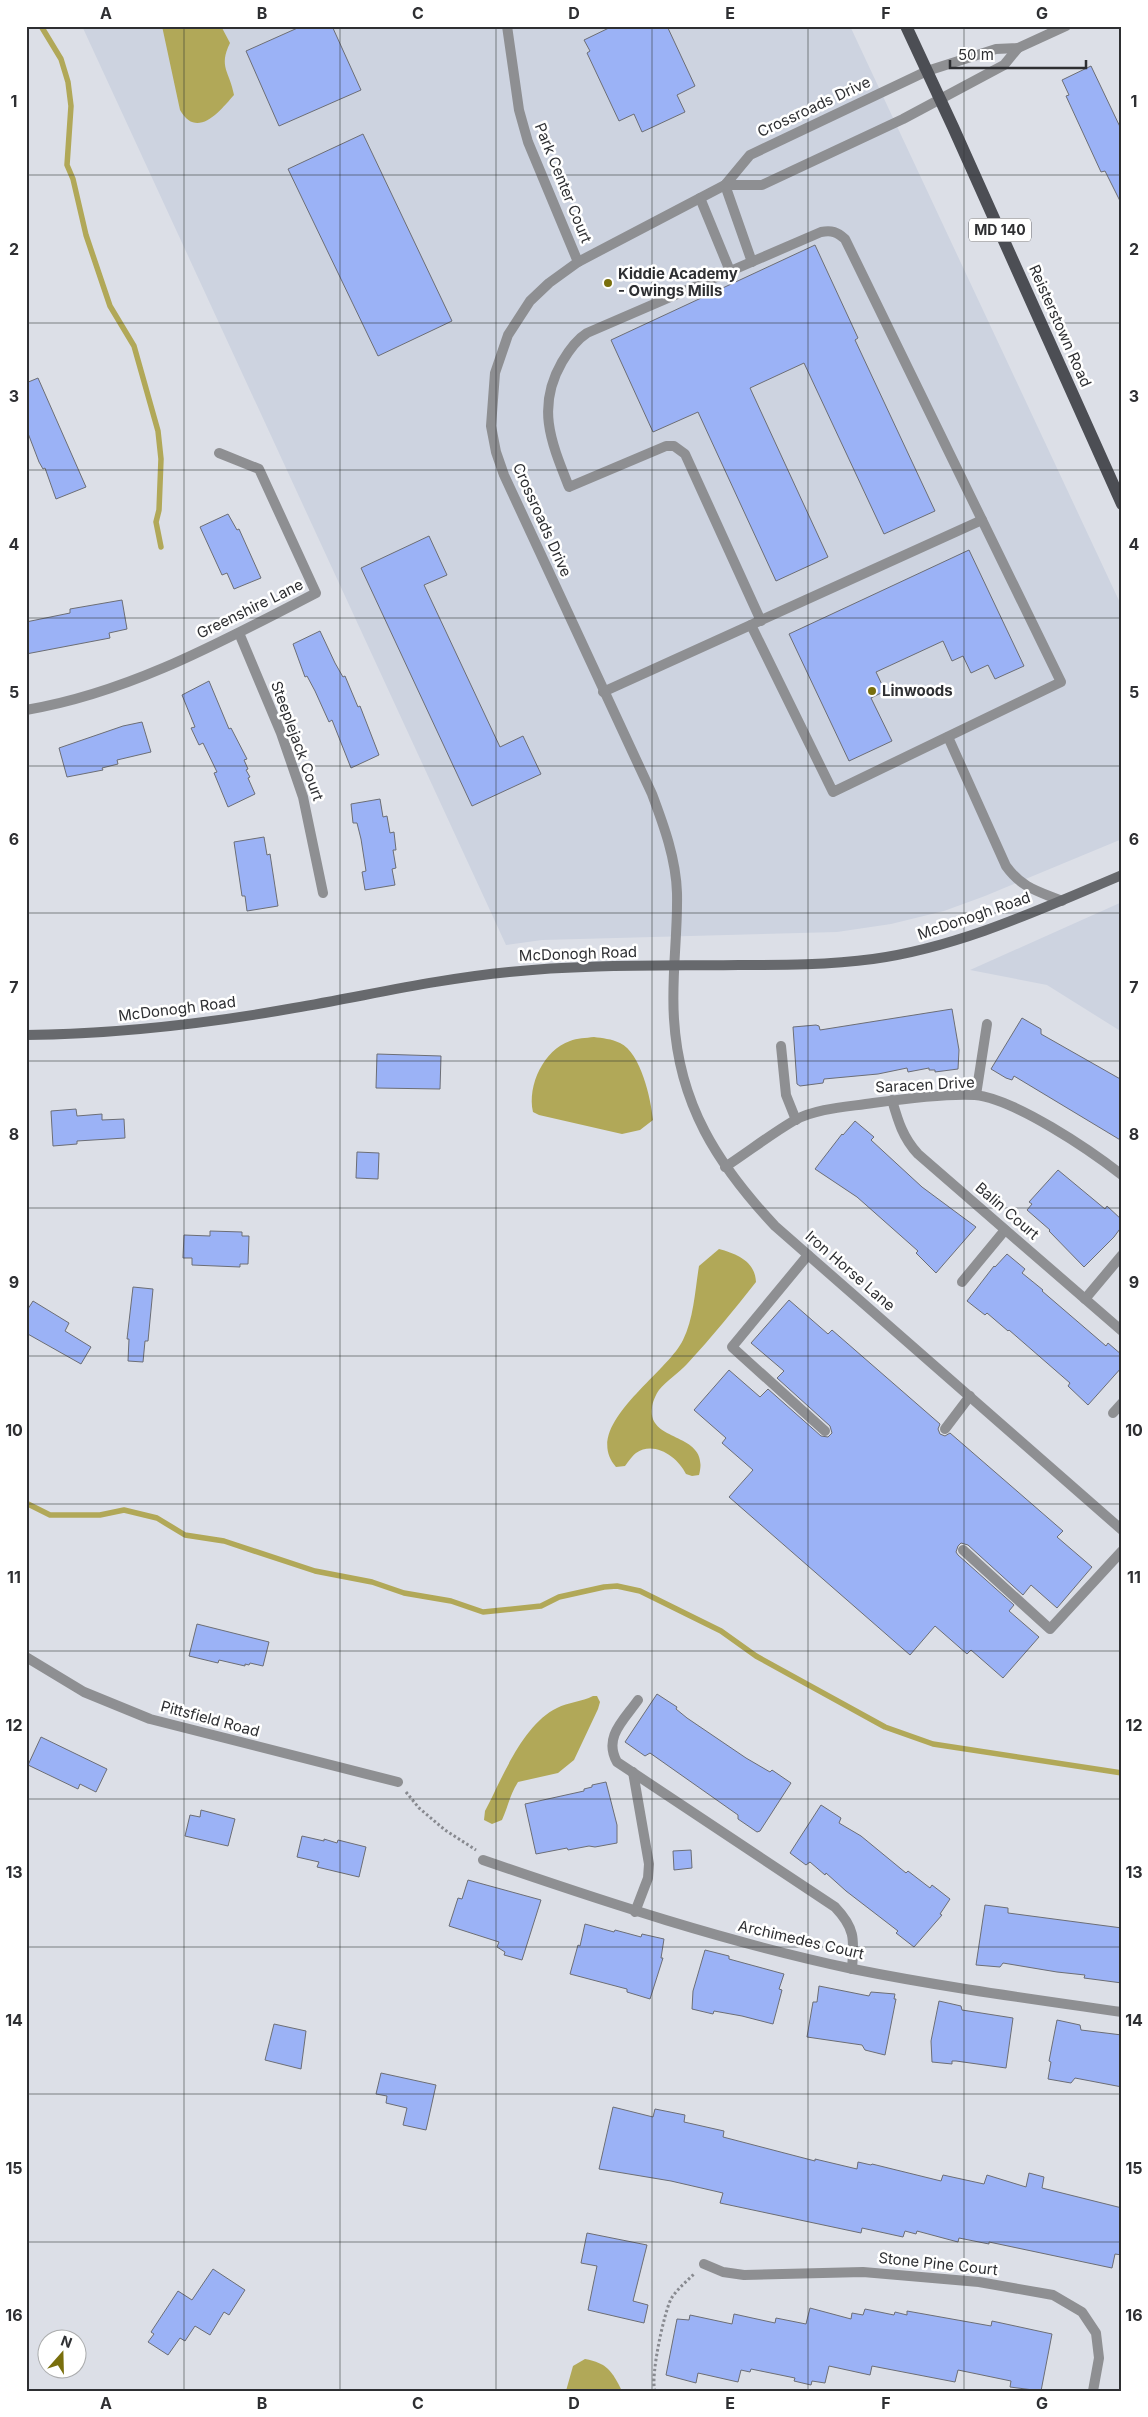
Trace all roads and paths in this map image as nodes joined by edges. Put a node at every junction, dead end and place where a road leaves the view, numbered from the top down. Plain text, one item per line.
1 (507, 26) edge
2 (906, 26) edge
3 (1066, 26) edge
4 (1018, 48) junction
5 (927, 71) junction
6 (941, 100) junction
7 (725, 185) junction
8 (700, 198) junction
9 (578, 262) junction
10 (752, 262) junction
11 (730, 271) junction
12 (219, 453) dead end
13 (1122, 504) edge
14 (982, 520) junction
15 (756, 623) junction
16 (239, 633) junction
17 (603, 692) junction
18 (26, 710) edge
19 (948, 737) junction
20 (1122, 875) edge
21 (322, 893) dead end
22 (1062, 901) junction
23 (674, 966) junction
24 (987, 1024) dead end
25 (26, 1035) edge
26 (781, 1046) dead end
27 (976, 1095) junction
28 (892, 1100) junction
29 (796, 1120) junction
30 (725, 1167) junction
31 (1122, 1175) edge
32 (1005, 1230) junction
33 (808, 1255) junction
34 (1122, 1255) edge
35 (962, 1282) dead end
36 (1085, 1299) junction
37 (1122, 1331) edge
38 (970, 1396) junction
39 (1122, 1403) edge
40 (1112, 1413) dead end
41 (945, 1429) dead end
42 (825, 1430) dead end
43 (1122, 1530) edge
44 (963, 1550) dead end
45 (1122, 1551) edge
46 (26, 1657) edge
47 (638, 1700) dead end
48 (633, 1772) junction
49 (398, 1782) joint
50 (483, 1860) joint
51 (635, 1912) junction
52 (852, 1969) junction
53 (1122, 2012) edge
54 (704, 2264) joint
55 (655, 2391) edge
56 (1093, 2391) edge

1 - 9 street, Park Center Court
2 - 5 main road, Reisterstown Road / MD 140
3 - 4 street
4 - 5 street, Crossroads Drive
4 - 6 street, Crossroads Drive
5 - 6 main road, Reisterstown Road / MD 140
5 - 7 street, Crossroads Drive
6 - 7 street, Crossroads Drive
6 - 13 main road, Reisterstown Road / MD 140
7 - 8 street, Crossroads Drive
7 - 10 street
8 - 9 street, Crossroads Drive
8 - 11 street
9 - 17 street, Crossroads Drive
10 - 11 street
10 - 14 street
11 - 15 street
12 - 16 street, Greenshire Lane
14 - 15 street
14 - 19 street
15 - 17 street
15 - 19 street
16 - 18 street, Greenshire Lane
16 - 21 street, Steeplejack Court
17 - 23 street, Crossroads Drive
19 - 22 street
20 - 22 main road, McDonogh Road
22 - 23 main road, McDonogh Road
23 - 25 main road, McDonogh Road
23 - 30 street, Iron Horse Lane
24 - 27 street
26 - 29 street
27 - 28 street, Saracen Drive
27 - 31 street, Saracen Drive
28 - 29 street, Saracen Drive
28 - 32 street, Balin Court
29 - 30 street, Saracen Drive
30 - 33 street, Iron Horse Lane
32 - 35 street
32 - 36 street, Balin Court
33 - 38 street, Iron Horse Lane
33 - 42 street
34 - 36 street
36 - 37 street, Balin Court
38 - 41 street
38 - 43 street, Iron Horse Lane
39 - 40 street
44 - 45 street
46 - 49 street, Pittsfield Road
47 - 48 street
48 - 51 street
48 - 52 street
49 - 50 path
50 - 51 street, Archimedes Court
51 - 52 street, Archimedes Court
52 - 53 street, Archimedes Court
54 - 55 path
54 - 56 street, Stone Pine Court

